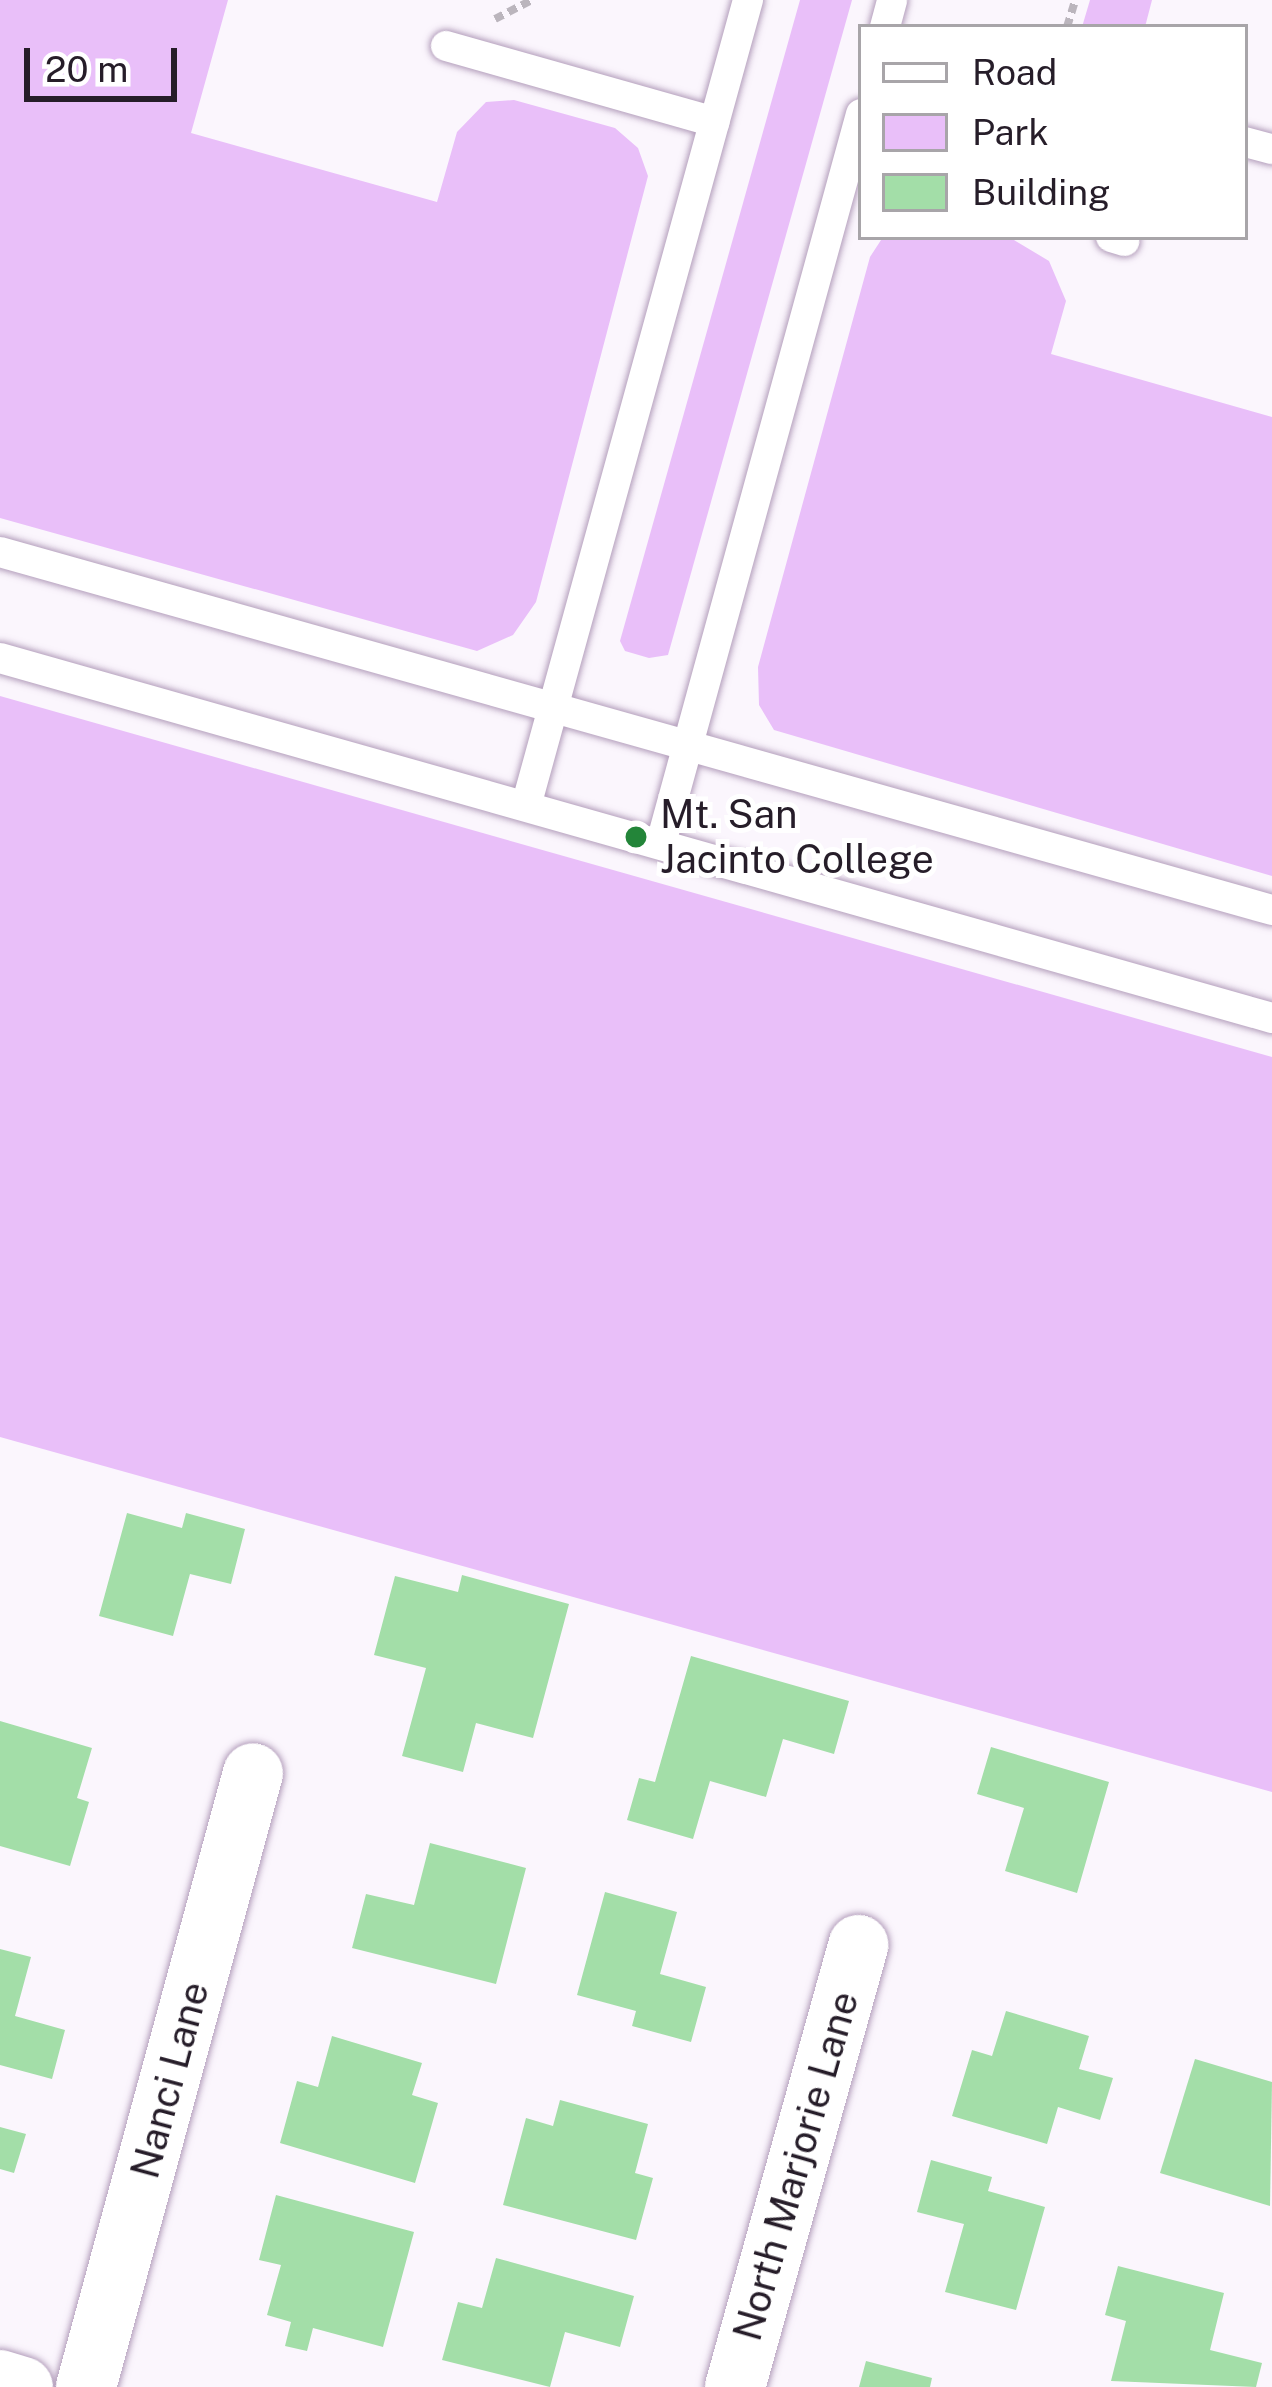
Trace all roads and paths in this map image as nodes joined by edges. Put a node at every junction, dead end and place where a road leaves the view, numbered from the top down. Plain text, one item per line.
1 (748, 0) edge
2 (446, 46) dead end
3 (714, 122) junction
4 (855, 162) edge
5 (0, 552) edge
6 (0, 658) edge
7 (554, 708) junction
8 (688, 746) junction
9 (526, 806) junction
10 (661, 843) junction
11 (1272, 910) edge
12 (1272, 1018) edge
13 (253, 1774) dead end
14 (858, 1945) dead end
15 (0, 2380) edge
16 (23, 2387) edge
17 (86, 2387) edge
18 (735, 2387) edge

1 - 3 lane
2 - 3 lane
3 - 7 lane
4 - 8 lane
5 - 7 lane
6 - 9 lane
7 - 8 lane
7 - 9 lane
8 - 10 lane
8 - 11 lane
9 - 10 lane
10 - 12 lane
13 - 17 street, Nanci Lane
14 - 18 street, North Marjorie Lane
15 - 16 street

